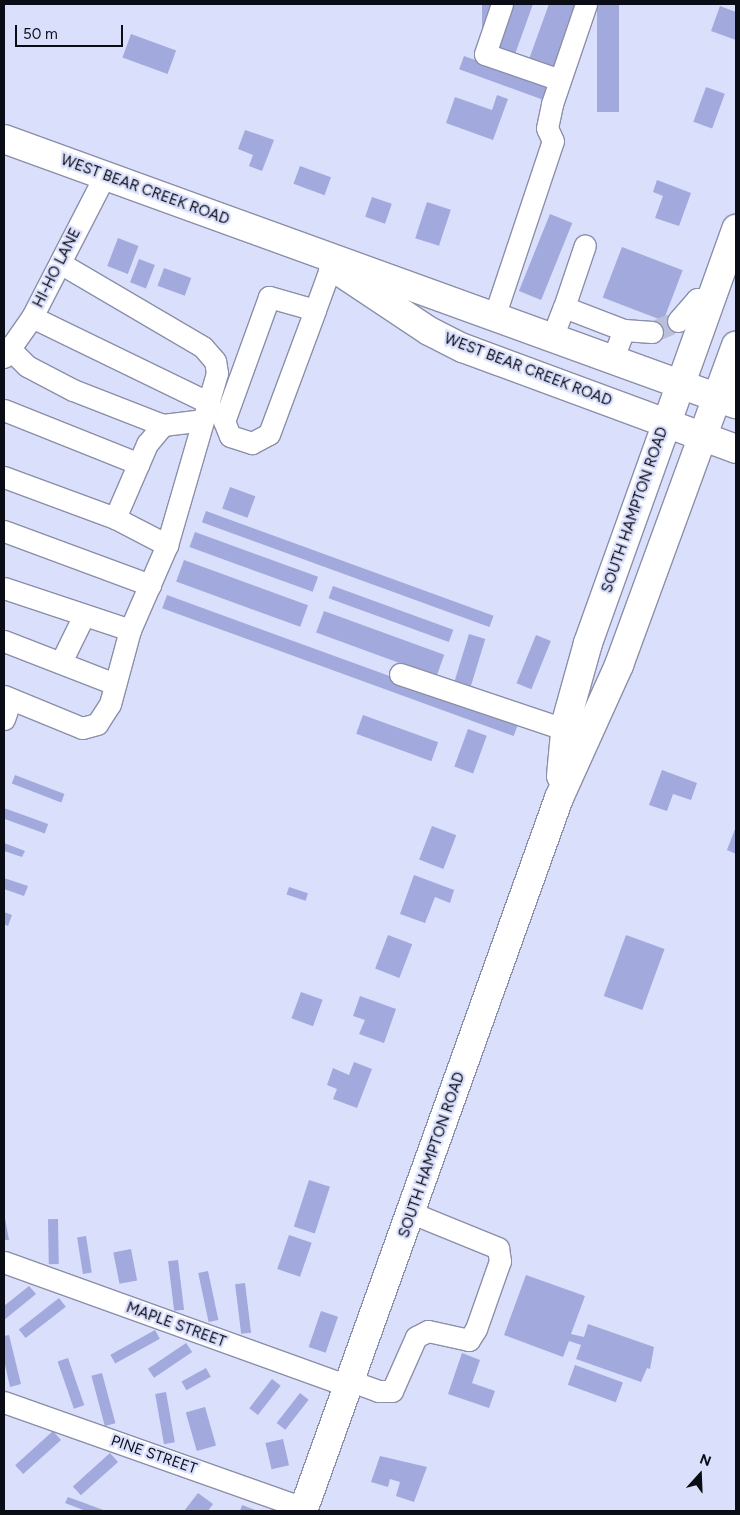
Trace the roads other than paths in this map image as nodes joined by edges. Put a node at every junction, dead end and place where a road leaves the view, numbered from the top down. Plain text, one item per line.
1 (502, 4) edge
2 (586, 4) edge
3 (560, 80) junction
4 (4, 139) edge
5 (105, 176) junction
6 (736, 229) edge
7 (286, 240) junction
8 (585, 246) dead end
9 (60, 263) junction
10 (331, 266) junction
11 (711, 302) junction
12 (564, 307) junction
13 (315, 310) junction
14 (496, 314) junction
15 (32, 317) junction
16 (678, 321) tunnel mouth
17 (624, 330) junction
18 (652, 332) tunnel mouth
19 (553, 335) junction
20 (736, 346) edge
21 (6, 352) edge
22 (613, 358) junction
23 (682, 384) junction
24 (727, 402) edge
25 (4, 410) edge
26 (206, 411) junction
27 (666, 422) junction
28 (163, 425) junction
29 (703, 437) junction
30 (736, 449) edge
31 (139, 464) junction
32 (4, 477) edge
33 (115, 518) junction
34 (4, 531) edge
35 (167, 545) junction
36 (150, 585) junction
37 (4, 588) edge
38 (83, 617) junction
39 (130, 630) junction
40 (4, 641) edge
41 (61, 662) junction
42 (400, 674) dead end
43 (115, 684) junction
44 (7, 698) edge
45 (4, 719) edge
46 (566, 730) junction
47 (559, 798) junction
48 (412, 1213) junction
49 (4, 1262) edge
50 (350, 1384) junction
51 (4, 1402) edge
52 (304, 1510) edge

1 - 3 street
2 - 3 street
3 - 14 street
4 - 5 main road, WEST BEAR CREEK ROAD
5 - 7 main road, WEST BEAR CREEK ROAD
5 - 9 street, HI-HO LANE
6 - 11 main road, SOUTH HAMPTON ROAD
7 - 10 main road, WEST BEAR CREEK ROAD
7 - 14 main road, WEST BEAR CREEK ROAD
8 - 12 street
9 - 15 street, HI-HO LANE
9 - 26 street
10 - 13 street
10 - 27 main road, WEST BEAR CREEK ROAD
11 - 16 street
11 - 23 main road, SOUTH HAMPTON ROAD
12 - 17 street
12 - 19 street
13 - 13 street
14 - 19 main road, WEST BEAR CREEK ROAD
15 - 21 street, HI-HO LANE
15 - 26 street
17 - 18 street
17 - 22 street
19 - 22 main road, WEST BEAR CREEK ROAD
20 - 24 main road, SOUTH HAMPTON ROAD
21 - 28 street
22 - 23 main road, WEST BEAR CREEK ROAD
23 - 24 main road, WEST BEAR CREEK ROAD
23 - 27 main road, SOUTH HAMPTON ROAD
24 - 29 main road, SOUTH HAMPTON ROAD
25 - 31 street
26 - 28 street
26 - 35 street
27 - 29 main road, WEST BEAR CREEK ROAD
27 - 46 main road, SOUTH HAMPTON ROAD
28 - 31 street
29 - 30 main road, WEST BEAR CREEK ROAD
29 - 47 main road, SOUTH HAMPTON ROAD
31 - 33 street
32 - 33 street
33 - 35 street
34 - 36 street
35 - 36 street
36 - 39 street
37 - 38 street
38 - 39 street
38 - 41 street
39 - 43 street
40 - 41 street
41 - 43 street
42 - 46 street
43 - 44 street
44 - 45 street
46 - 47 main road, SOUTH HAMPTON ROAD
47 - 48 main road, SOUTH HAMPTON ROAD
48 - 50 main road, SOUTH HAMPTON ROAD
48 - 50 street, MAPLE STREET
49 - 50 street, MAPLE STREET
50 - 52 main road, SOUTH HAMPTON ROAD
51 - 52 street, PINE STREET

